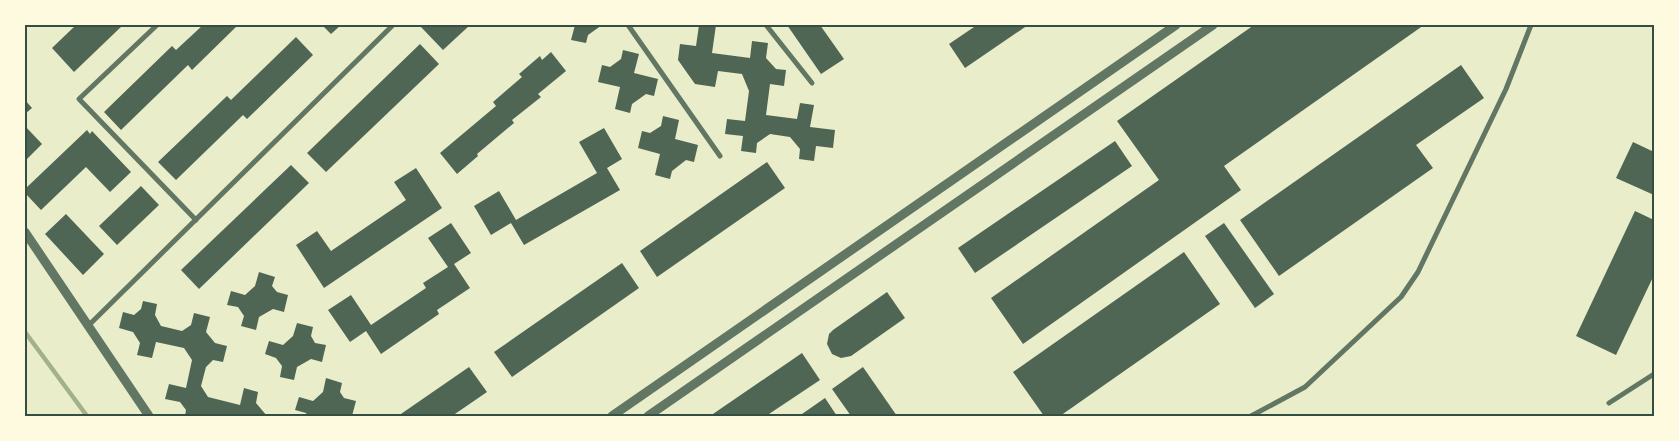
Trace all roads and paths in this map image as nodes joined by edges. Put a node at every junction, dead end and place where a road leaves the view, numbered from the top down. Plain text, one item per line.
1 (157, 25) edge
2 (393, 25) edge
3 (628, 25) edge
4 (766, 25) edge
5 (1176, 25) edge
6 (1212, 25) edge
7 (1531, 25) edge
8 (812, 83) dead end
9 (720, 156) dead end
10 (196, 220) junction
11 (25, 232) edge
12 (88, 326) junction
13 (1654, 374) edge
14 (1609, 403) dead end
15 (149, 416) edge
16 (612, 416) edge
17 (648, 416) edge
18 (1251, 416) edge

1 - 10 street
2 - 10 street
3 - 9 street
4 - 8 street
5 - 16 street
6 - 17 street
7 - 18 street
10 - 12 street
11 - 12 street
12 - 15 street
13 - 14 street

